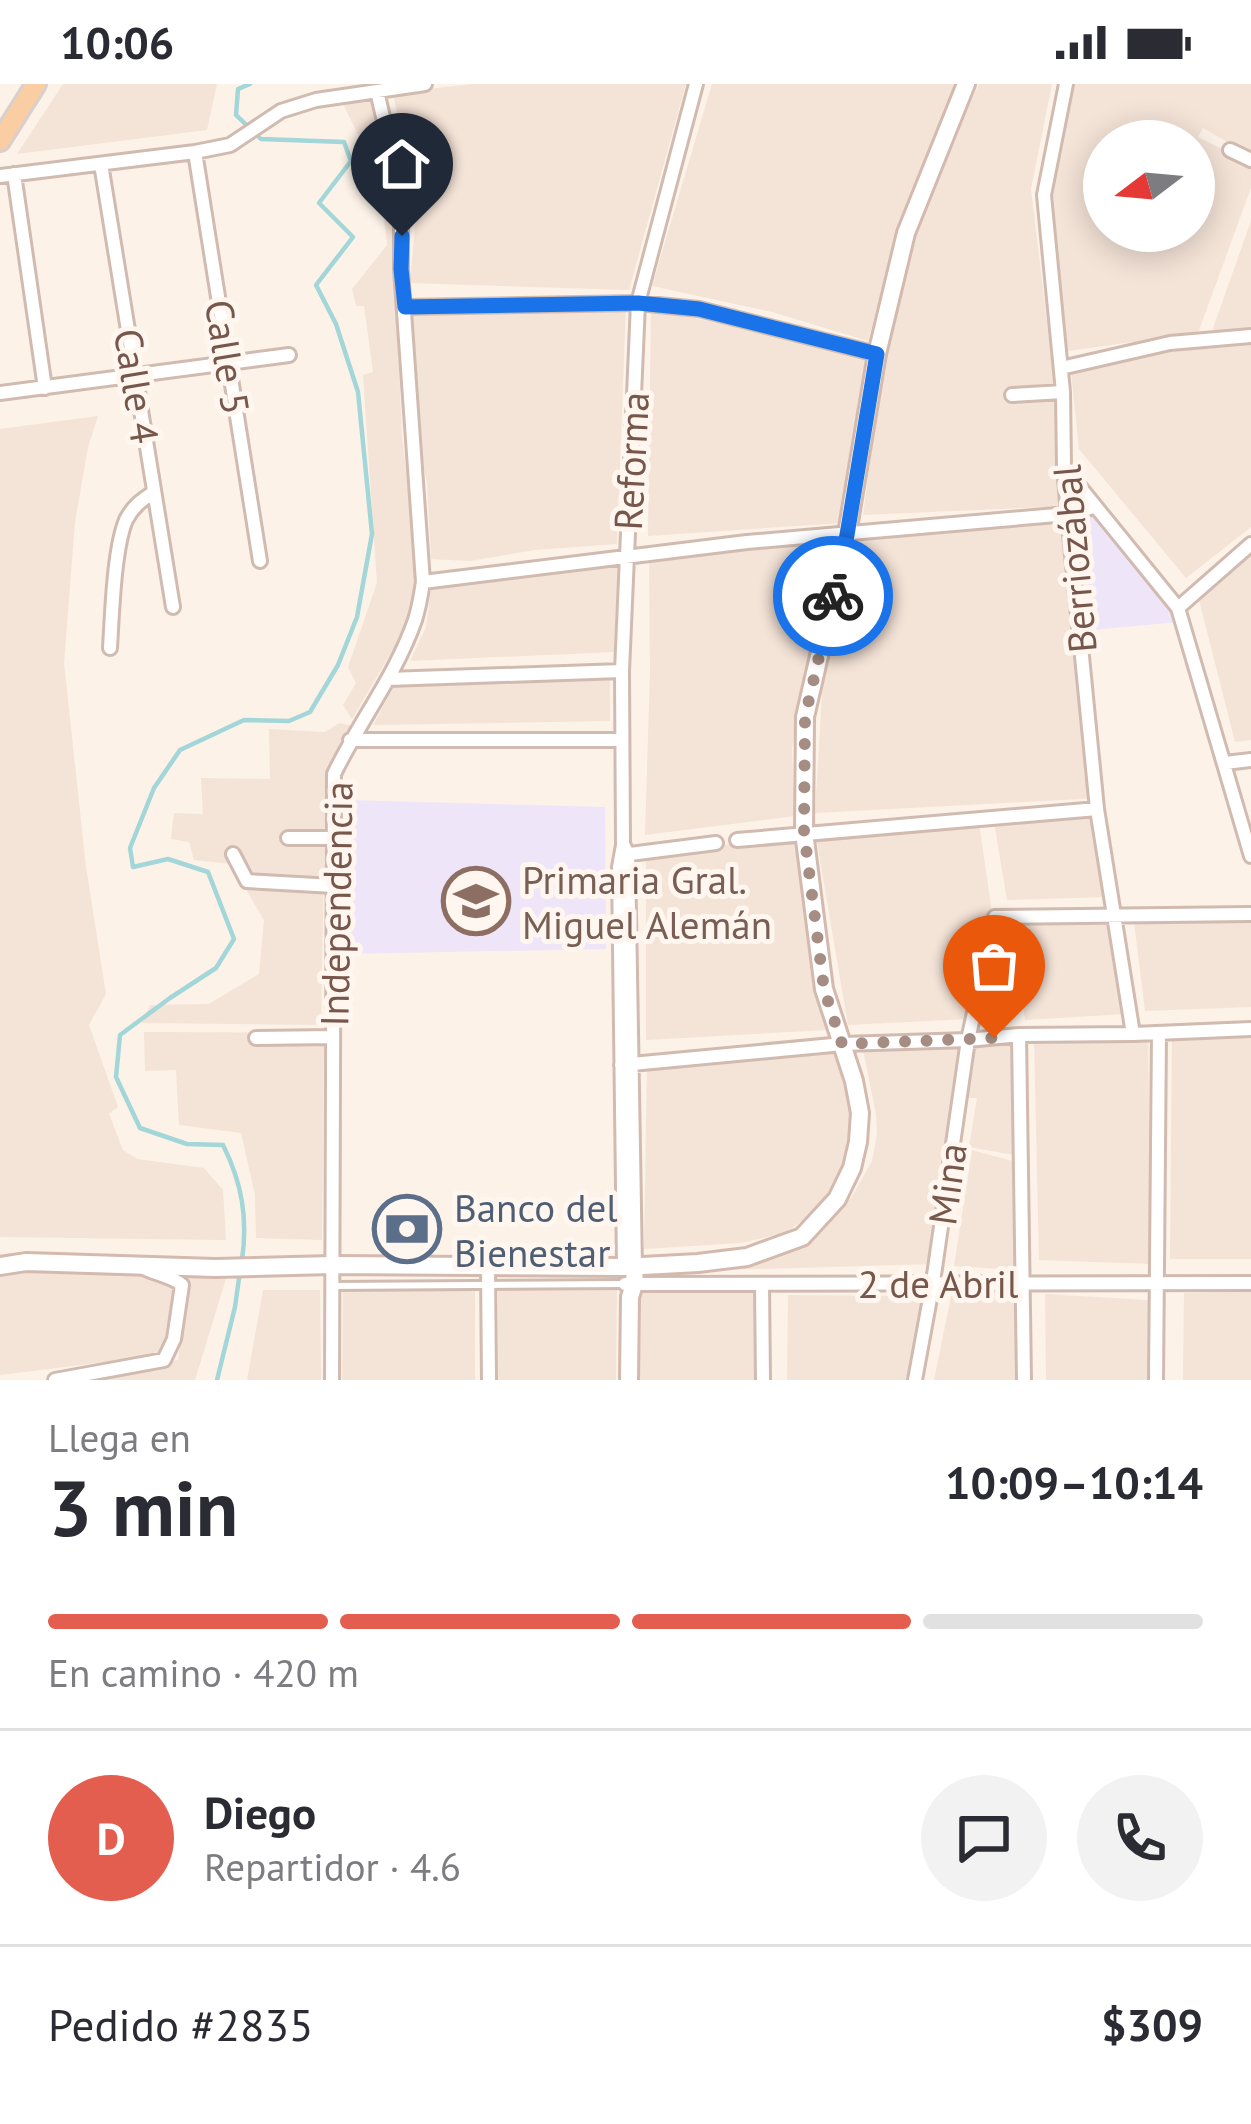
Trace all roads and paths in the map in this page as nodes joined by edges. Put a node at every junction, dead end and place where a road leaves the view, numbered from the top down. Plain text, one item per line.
1 (36, 84) edge
2 (425, 84) edge
3 (696, 84) edge
4 (966, 84) edge
5 (1066, 84) edge
6 (376, 92) junction
7 (0, 141) edge
8 (1230, 150) dead end
9 (195, 152) junction
10 (1251, 160) edge
11 (101, 164) junction
12 (7, 175) edge
13 (638, 303) junction
14 (405, 307) junction
15 (1251, 336) edge
16 (877, 354) junction
17 (289, 355) dead end
18 (229, 364) junction
19 (1061, 368) junction
20 (135, 377) junction
21 (44, 388) junction
22 (1063, 392) junction
23 (0, 393) edge
24 (1012, 395) dead end
25 (1064, 467) junction
26 (154, 492) junction
27 (1094, 507) junction
28 (1068, 514) junction
29 (847, 535) junction
30 (1251, 544) edge
31 (627, 558) junction
32 (260, 561) dead end
33 (423, 583) junction
34 (172, 607) dead end
35 (1178, 608) junction
36 (110, 648) dead end
37 (622, 671) junction
38 (388, 679) junction
39 (350, 740) junction
40 (622, 740) junction
41 (1251, 760) edge
42 (1225, 763) junction
43 (1097, 809) junction
44 (804, 832) junction
45 (288, 838) dead end
46 (334, 838) junction
47 (737, 840) dead end
48 (716, 843) dead end
49 (624, 852) junction
50 (233, 854) dead end
51 (1251, 856) edge
52 (334, 886) junction
53 (1114, 914) junction
54 (1251, 914) edge
55 (1251, 1029) edge
56 (1159, 1033) junction
57 (1132, 1034) junction
58 (1019, 1035) junction
59 (333, 1037) junction
60 (256, 1038) dead end
61 (968, 1040) junction
62 (842, 1044) junction
63 (626, 1065) junction
64 (332, 1265) junction
65 (0, 1266) edge
66 (141, 1266) junction
67 (488, 1266) junction
68 (629, 1280) junction
69 (933, 1282) junction
70 (1023, 1283) junction
71 (1156, 1283) junction
72 (1251, 1283) edge
73 (762, 1284) junction
74 (332, 1286) junction
75 (489, 1286) junction
76 (55, 1380) edge
77 (332, 1380) edge
78 (489, 1380) edge
79 (629, 1380) edge
80 (763, 1380) edge
81 (915, 1380) edge
82 (1024, 1380) edge
83 (1156, 1380) edge

1 - 7 main road
2 - 6 street
3 - 13 street, Reforma
4 - 16 main road
5 - 19 street, Berriozábal
6 - 9 street
6 - 14 street, Independencia
8 - 10 street
9 - 11 street
9 - 18 street, Calle 5
11 - 12 street
11 - 20 street, Calle 4
12 - 21 street
13 - 14 street
13 - 16 street
13 - 31 street, Reforma
14 - 33 street, Independencia
15 - 19 street
16 - 29 main road
17 - 18 street
18 - 20 street
18 - 32 street, Calle 5
19 - 22 street, Berriozábal
20 - 21 street
20 - 26 street, Calle 4
21 - 23 street
22 - 24 street
22 - 25 street, Berriozábal
25 - 27 street
25 - 28 street, Berriozábal
26 - 34 street, Calle 4
26 - 36 street
27 - 28 street
27 - 35 street
28 - 29 street
28 - 43 street, Berriozábal
29 - 31 street
29 - 44 main road
30 - 35 street
31 - 33 street
31 - 37 street, Reforma
33 - 38 street, Independencia
35 - 42 street
37 - 38 street
37 - 40 street, Reforma
38 - 39 street, Independencia
39 - 40 street
39 - 46 street, Independencia
40 - 49 street, Reforma
41 - 42 street
42 - 51 street
43 - 44 street
43 - 53 street, Berriozábal
44 - 47 street
44 - 62 main road
45 - 46 street
46 - 52 street, Independencia
48 - 49 street
49 - 63 street, Reforma
50 - 52 street
52 - 59 street, Independencia
53 - 54 street
53 - 57 street, Berriozábal
53 - 61 street, Mina
55 - 56 street
56 - 57 street
56 - 71 street
57 - 58 street
58 - 61 street
58 - 70 street
59 - 60 street
59 - 64 street, Independencia
61 - 62 street
61 - 69 street, Mina
62 - 63 street
62 - 68 main road
63 - 68 street, Reforma
64 - 66 main road
64 - 67 main road
64 - 74 street, Independencia
65 - 66 main road
66 - 76 street
67 - 68 main road
67 - 75 street
68 - 73 street, 2 de Abril
68 - 75 lane
68 - 79 main road, Reforma
69 - 70 street, 2 de Abril
69 - 73 street, 2 de Abril
69 - 81 street, Mina
70 - 71 street, 2 de Abril
70 - 82 street
71 - 72 street, 2 de Abril
71 - 83 street
73 - 80 street
74 - 75 lane
74 - 77 street, Independencia
75 - 78 street

